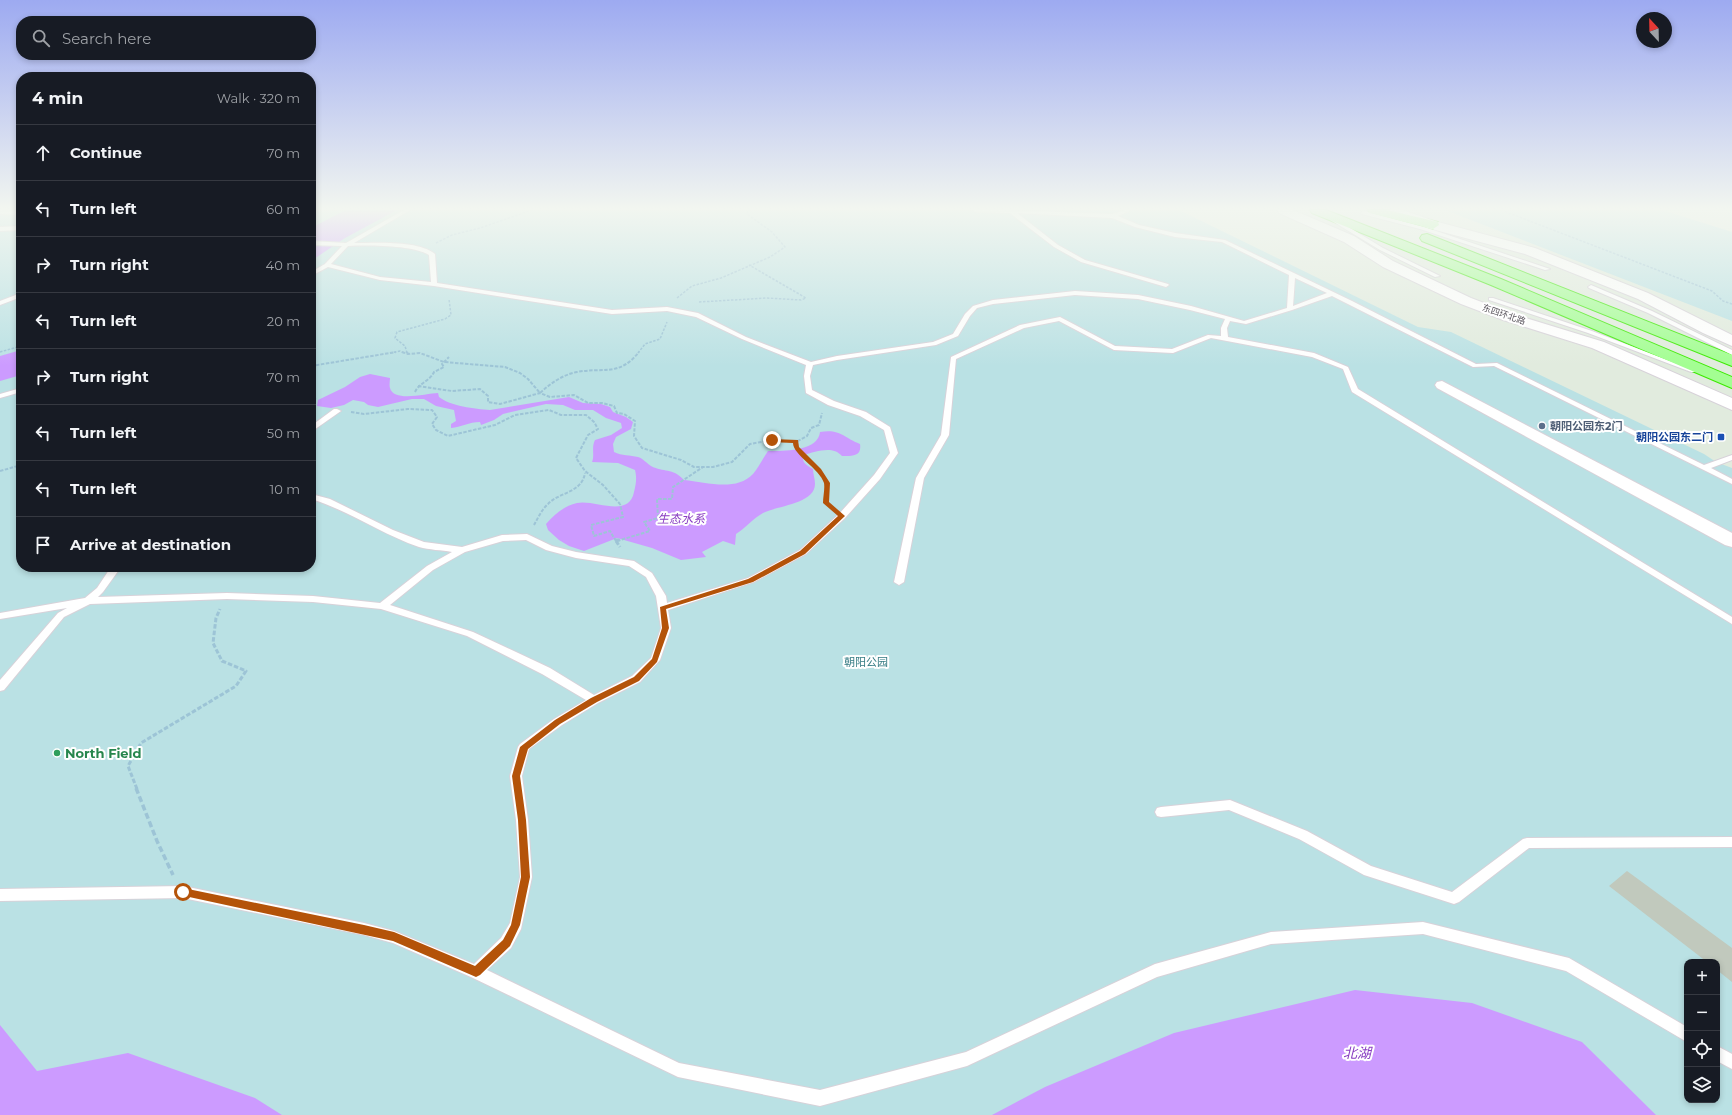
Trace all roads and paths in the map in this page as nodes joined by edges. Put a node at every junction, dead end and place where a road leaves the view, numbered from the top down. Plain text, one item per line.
1 (330, 262) edge
2 (433, 262) edge
3 (1087, 262) edge
4 (1267, 262) edge
5 (1385, 262) edge
6 (1407, 262) edge
7 (1446, 262) edge
8 (1490, 262) edge
9 (1526, 262) edge
10 (1559, 262) edge
11 (1638, 262) edge
12 (749, 264) dead end
13 (327, 265) junction
14 (1547, 269) dead end
15 (316, 271) edge
16 (1292, 274) junction
17 (1437, 276) dead end
18 (434, 284) junction
19 (1166, 285) dead end
20 (1591, 286) dead end
21 (1331, 294) junction
22 (16, 297) edge
23 (1490, 299) dead end
24 (0, 303) edge
25 (1732, 304) edge
26 (1290, 309) junction
27 (684, 312) junction
28 (1228, 319) junction
29 (1225, 339) junction
30 (1732, 341) edge
31 (16, 347) edge
32 (0, 352) edge
33 (1732, 353) edge
34 (408, 354) junction
35 (449, 357) dead end
36 (1732, 361) edge
37 (444, 362) junction
38 (810, 364) junction
39 (316, 365) edge
40 (1732, 384) edge
41 (1442, 385) dead end
42 (418, 386) junction
43 (16, 391) edge
44 (415, 392) dead end
45 (540, 394) junction
46 (0, 396) edge
47 (830, 403) junction
48 (1732, 405) edge
49 (337, 411) dead end
50 (329, 417) junction
51 (316, 426) edge
52 (796, 442) junction
53 (1732, 457) edge
54 (16, 466) edge
55 (703, 467) junction
56 (1704, 468) junction
57 (0, 471) edge
58 (585, 472) junction
59 (1732, 482) edge
60 (316, 498) edge
61 (842, 516) junction
62 (527, 537) junction
63 (1732, 541) edge
64 (462, 550) junction
65 (113, 572) edge
66 (899, 582) dead end
67 (227, 596) junction
68 (88, 601) junction
69 (382, 606) junction
70 (662, 608) junction
71 (0, 616) edge
72 (1732, 621) edge
73 (0, 687) edge
74 (594, 700) junction
75 (1160, 812) dead end
76 (1732, 842) edge
77 (183, 892) junction
78 (0, 895) edge
79 (476, 972) junction
80 (1684, 1033) edge
81 (1720, 1055) edge
82 (1732, 1062) edge

1 - 13 lane
2 - 18 lane
3 - 19 lane
4 - 16 lane
5 - 48 street, 东四环北路
6 - 17 lane
7 - 40 highway
8 - 36 highway
9 - 14 lane
10 - 30 street
11 - 25 path
12 - 27 path
13 - 15 lane
13 - 18 lane
16 - 21 lane
16 - 26 lane
18 - 27 lane
18 - 34 path
20 - 33 lane
21 - 26 lane
21 - 56 lane
22 - 24 lane
23 - 40 lane
26 - 28 lane
27 - 38 lane
28 - 29 lane
28 - 38 lane
29 - 66 lane
29 - 72 lane
31 - 32 path
34 - 37 path
34 - 39 path
35 - 37 path
37 - 42 path
37 - 45 path
38 - 47 lane
41 - 63 street
42 - 44 path
42 - 45 path
43 - 46 lane
45 - 55 path
47 - 52 path
47 - 61 lane
49 - 50 lane
50 - 51 lane
50 - 58 path
52 - 55 path
52 - 61 path
53 - 56 lane
54 - 57 path
55 - 58 path, bridge
56 - 59 lane
58 - 62 path
60 - 64 lane
61 - 70 lane
62 - 64 lane
62 - 70 lane
64 - 69 lane
65 - 68 lane
67 - 68 lane
67 - 69 lane
67 - 77 path
68 - 71 lane
68 - 73 lane
69 - 74 lane
70 - 74 lane
74 - 79 lane
75 - 76 lane
77 - 78 lane
77 - 79 lane
79 - 80 lane
81 - 82 lane

